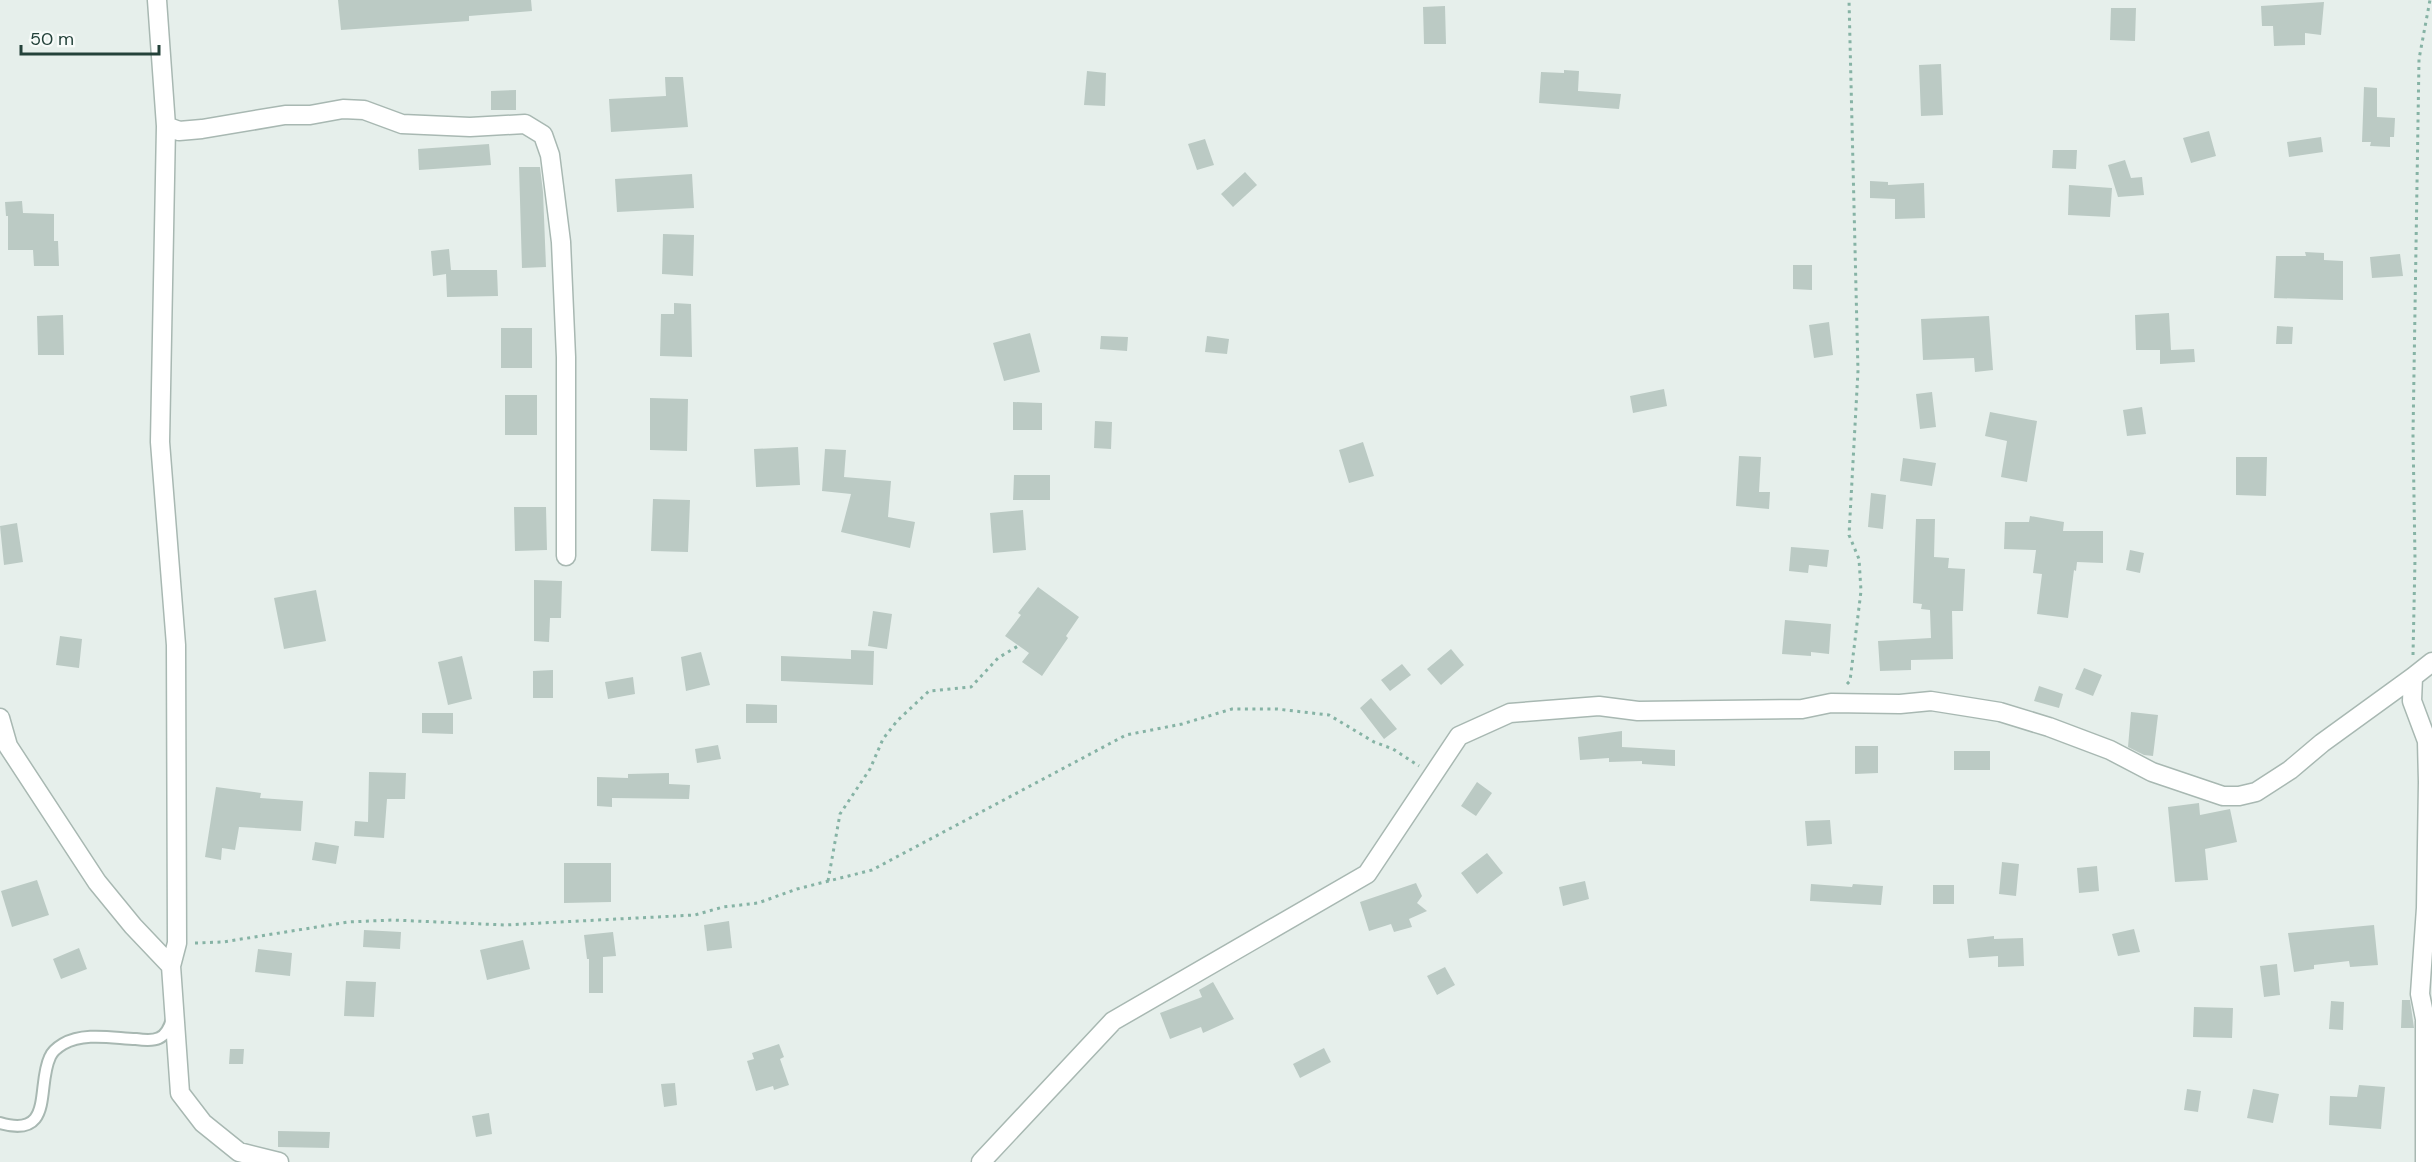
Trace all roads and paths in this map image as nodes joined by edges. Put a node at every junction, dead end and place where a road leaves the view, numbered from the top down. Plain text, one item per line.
1 (157, 0) edge
2 (1849, 0) edge
3 (2430, 0) edge
4 (166, 126) junction
5 (566, 556) dead end
6 (1018, 646) dead end
7 (2432, 662) edge
8 (2413, 677) junction
9 (1831, 703) junction
10 (0, 718) edge
11 (1433, 775) junction
12 (828, 881) junction
13 (177, 943) junction
14 (171, 966) junction
15 (175, 1011) junction
16 (0, 1123) edge
17 (279, 1162) edge
18 (981, 1162) edge
19 (2425, 1162) edge

1 - 4 street
2 - 9 path
3 - 8 path
4 - 5 street
4 - 13 street
6 - 12 path
7 - 8 street
8 - 9 street
8 - 19 street
9 - 11 street
10 - 14 street
11 - 12 path
11 - 18 street
12 - 13 path
13 - 14 street
14 - 15 street
15 - 16 lane
15 - 17 street

